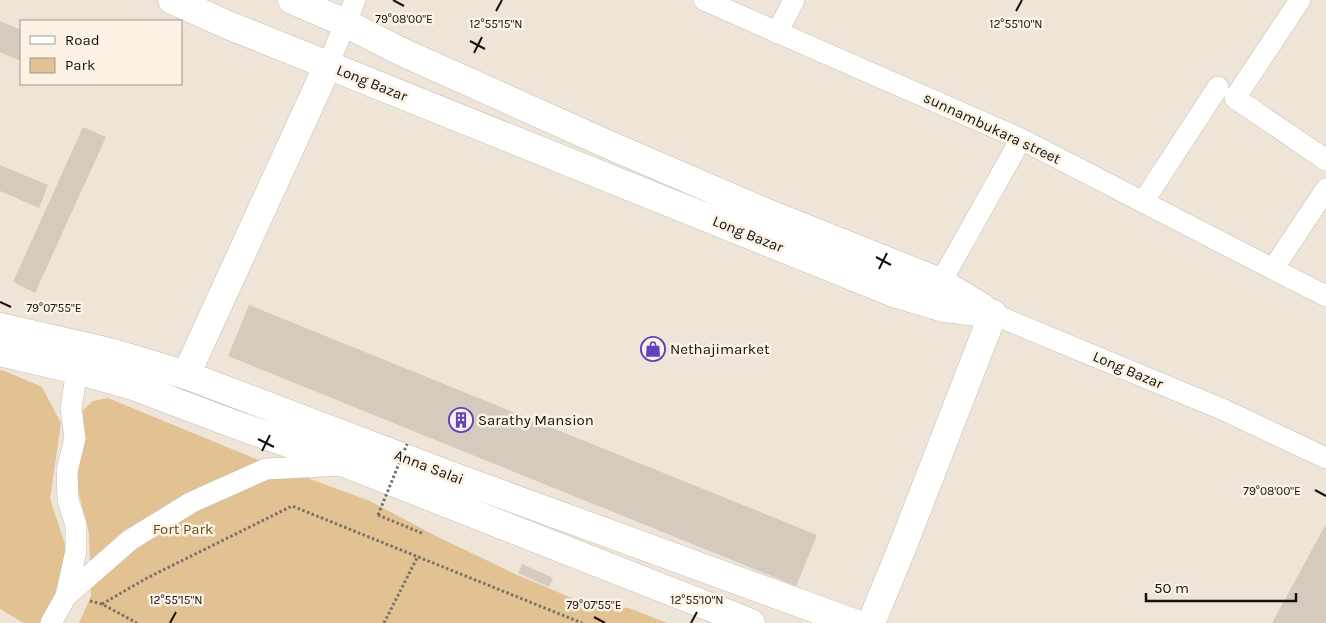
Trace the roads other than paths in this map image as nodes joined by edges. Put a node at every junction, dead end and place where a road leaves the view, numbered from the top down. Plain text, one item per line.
1 (172, 0) edge
2 (292, 0) edge
3 (704, 0) edge
4 (794, 0) edge
5 (1300, 0) edge
6 (350, 11) edge
7 (777, 33) junction
8 (328, 65) junction
9 (1218, 87) dead end
10 (1021, 139) junction
11 (1326, 160) edge
12 (1326, 189) edge
13 (1143, 202) junction
14 (1273, 269) junction
15 (935, 293) junction
16 (1326, 296) edge
17 (993, 314) junction
18 (0, 327) edge
19 (0, 352) edge
20 (77, 370) junction
21 (186, 375) junction
22 (1326, 458) edge
23 (347, 464) junction
24 (66, 596) junction
25 (51, 623) edge
26 (751, 623) edge
27 (854, 623) edge
28 (871, 623) edge

1 - 8 main road, Long Bazar
2 - 6 main road
3 - 7 street, sunnambukara street
4 - 7 street
5 - 11 street
6 - 8 street
6 - 15 main road
7 - 10 street, sunnambukara street
8 - 15 main road, Long Bazar
8 - 21 main road
9 - 13 street
10 - 13 street, sunnambukara street
10 - 15 street
12 - 14 street
13 - 14 street, sunnambukara street
14 - 16 street, sunnambukara street
15 - 17 main road, Long Bazar
17 - 22 street, Long Bazar
17 - 28 main road
18 - 21 main road, Anna Salai
19 - 20 main road, Anna Salai
20 - 23 main road, Anna Salai
20 - 24 street
21 - 27 main road, Anna Salai
23 - 24 street
23 - 26 main road, Anna Salai
24 - 25 street

